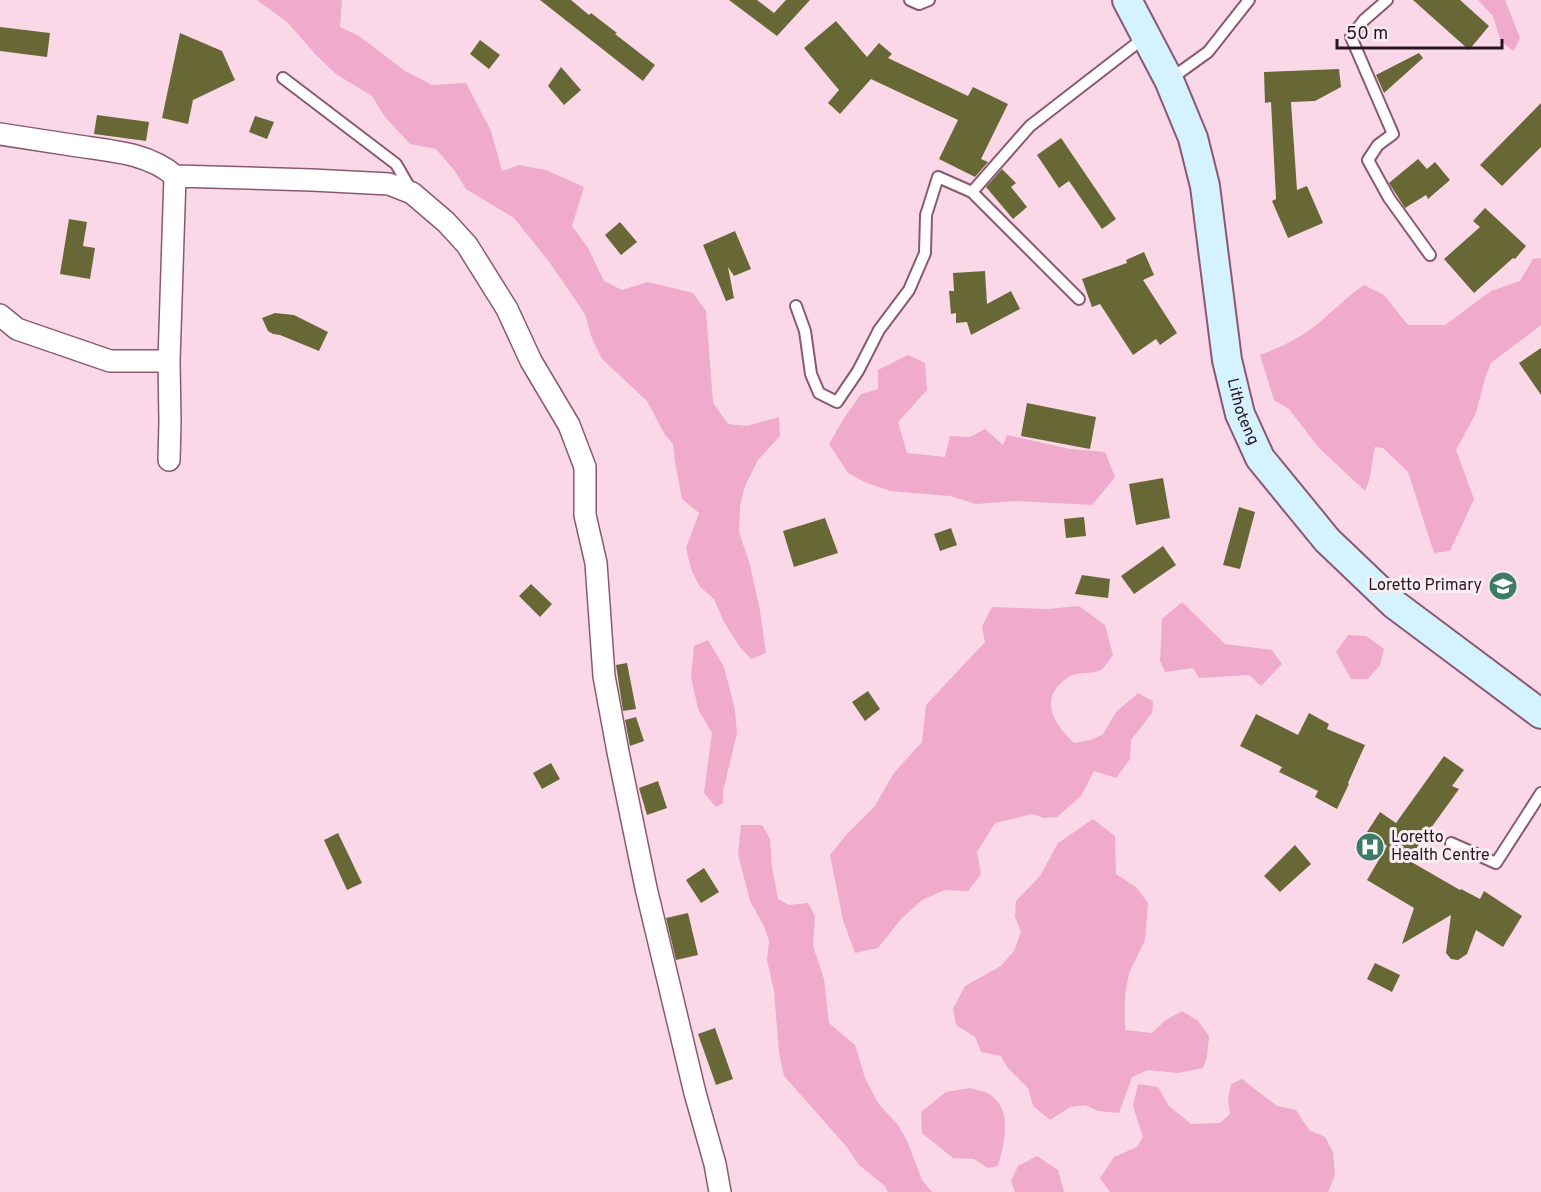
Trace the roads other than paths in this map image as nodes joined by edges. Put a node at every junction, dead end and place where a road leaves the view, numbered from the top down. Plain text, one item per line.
1 (910, 0) edge
2 (929, 0) edge
3 (1127, 0) edge
4 (1250, 0) edge
5 (1387, 0) edge
6 (1146, 36) junction
7 (283, 78) dead end
8 (1169, 80) junction
9 (0, 134) edge
10 (175, 176) junction
11 (972, 192) junction
12 (412, 193) junction
13 (1430, 255) dead end
14 (1079, 299) dead end
15 (796, 306) dead end
16 (0, 315) edge
17 (169, 361) junction
18 (169, 460) dead end
19 (1541, 714) edge
20 (1541, 793) edge
21 (1451, 843) dead end
22 (720, 1192) edge

1 - 2 lane
3 - 6 main road, Lithoteng
4 - 8 lane
5 - 13 lane
6 - 8 main road, Lithoteng
6 - 11 lane
7 - 12 lane
8 - 19 main road, Lithoteng
9 - 10 street
10 - 12 street
10 - 17 street
11 - 14 lane
11 - 15 lane
12 - 22 street
16 - 17 street
17 - 18 street
20 - 21 lane

